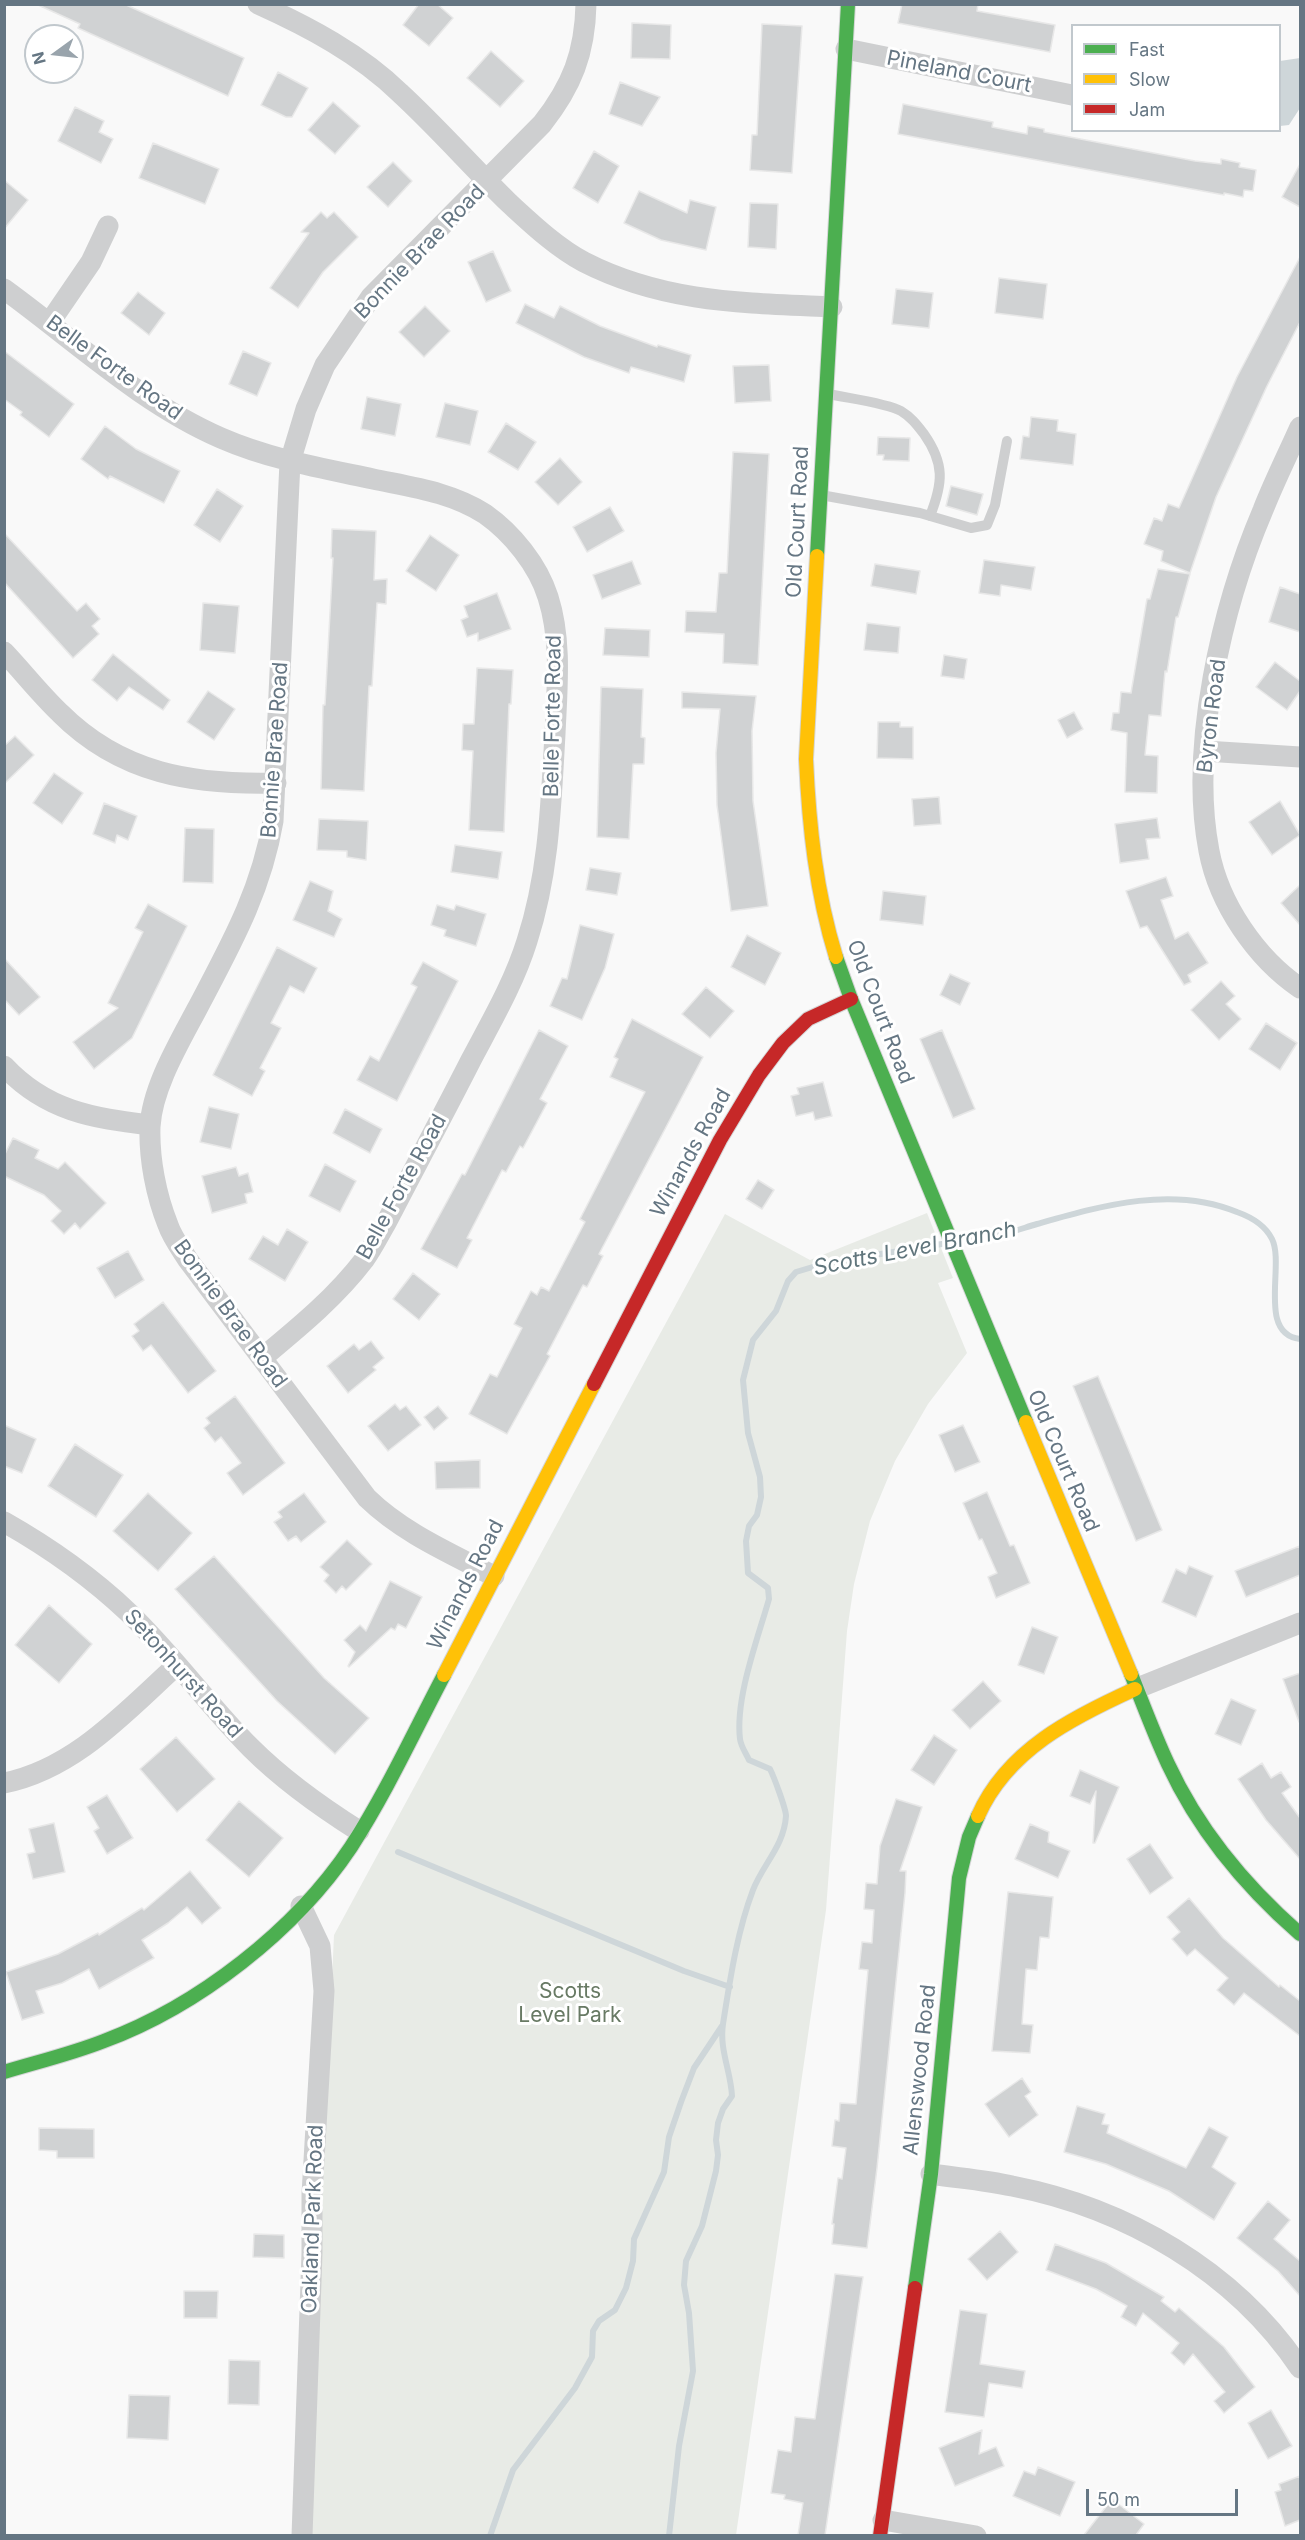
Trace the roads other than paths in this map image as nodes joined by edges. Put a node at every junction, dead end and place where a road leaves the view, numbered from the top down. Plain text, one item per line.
1 (258, 4) edge
2 (586, 4) edge
3 (848, 4) edge
4 (846, 49) junction
5 (1071, 95) edge
6 (487, 181) junction
7 (108, 226) dead end
8 (4, 289) edge
9 (832, 307) junction
10 (50, 322) junction
11 (827, 394) junction
12 (1300, 427) edge
13 (1007, 441) dead end
14 (290, 462) junction
15 (821, 495) junction
16 (930, 516) junction
17 (4, 652) edge
18 (1205, 751) junction
19 (1300, 757) edge
20 (276, 783) junction
21 (1300, 988) edge
22 (850, 999) junction
23 (4, 1065) edge
24 (150, 1125) junction
25 (262, 1358) junction
26 (4, 1522) edge
27 (495, 1576) junction
28 (1300, 1623) edge
29 (177, 1665) junction
30 (1135, 1689) junction
31 (4, 1783) edge
32 (359, 1831) junction
33 (301, 1906) junction
34 (1300, 1934) edge
35 (4, 2072) edge
36 (931, 2174) junction
37 (1300, 2368) edge
38 (881, 2528) edge
39 (302, 2535) edge
40 (976, 2535) edge

1 - 6 street
2 - 6 street, Bonnie Brae Road
3 - 4 street, Old Court Road
4 - 5 street, Pineland Court
4 - 9 street, Old Court Road
6 - 9 street
6 - 14 street, Bonnie Brae Road
7 - 10 street
8 - 10 street, Belle Forte Road
9 - 11 street, Old Court Road
10 - 14 street, Belle Forte Road
11 - 15 street, Old Court Road
11 - 16 lane
12 - 18 street, Byron Road
13 - 16 lane
14 - 20 street, Bonnie Brae Road
14 - 25 street, Belle Forte Road
15 - 16 lane
15 - 22 street, Old Court Road
17 - 20 street
18 - 19 street
18 - 21 street, Byron Road
20 - 24 street, Bonnie Brae Road
22 - 27 street, Winands Road
22 - 30 street, Old Court Road
23 - 24 street
24 - 25 street, Bonnie Brae Road
25 - 27 street, Bonnie Brae Road
26 - 29 street, Setonhurst Road
27 - 32 street, Winands Road
28 - 30 street
29 - 31 street
29 - 32 street, Setonhurst Road
30 - 34 street, Old Court Road
30 - 36 street, Allenswood Road
32 - 33 street, Winands Road
33 - 35 street, Winands Road
33 - 39 street, Oakland Park Road
36 - 37 street
36 - 38 street, Allenswood Road
38 - 40 street

